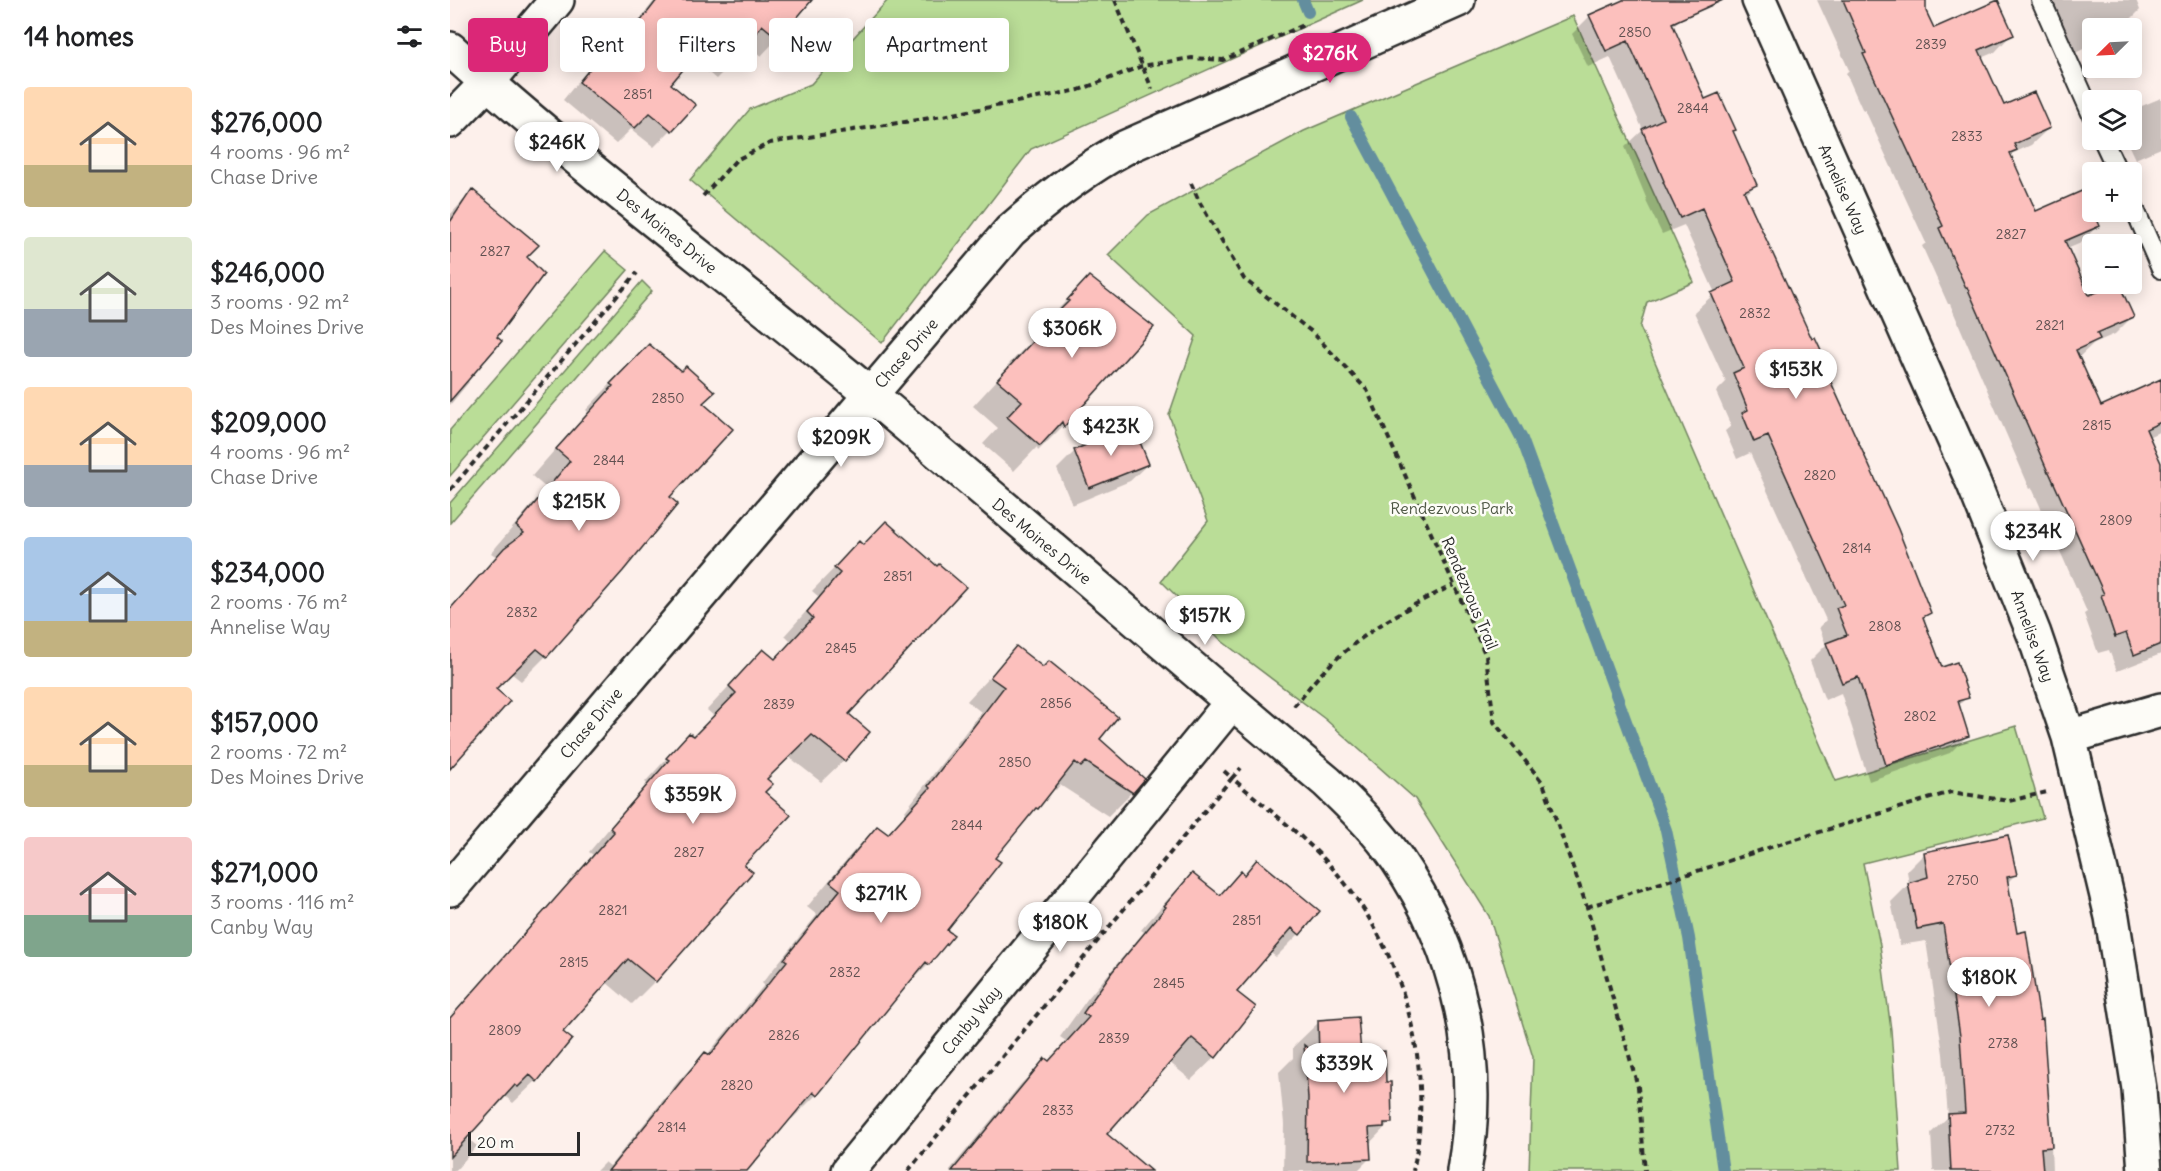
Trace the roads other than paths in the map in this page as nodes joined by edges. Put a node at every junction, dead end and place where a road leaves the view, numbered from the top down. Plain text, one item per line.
1 (557, 0) edge
2 (1458, 0) edge
3 (1759, 0) edge
4 (2042, 0) edge
5 (450, 50) edge
6 (487, 83) junction
7 (2082, 92) edge
8 (450, 121) edge
9 (2140, 222) edge
10 (2161, 269) edge
11 (870, 394) junction
12 (1232, 702) junction
13 (2161, 710) edge
14 (2069, 737) junction
15 (450, 889) edge
16 (848, 1171) edge
17 (1464, 1171) edge
18 (2145, 1171) edge

1 - 6 street
2 - 11 street, Chase Drive
3 - 14 street, Annelise Way
4 - 7 lane
5 - 6 street, Des Moines Drive
6 - 8 street
6 - 11 street, Des Moines Drive
9 - 10 lane
11 - 12 street, Des Moines Drive
11 - 15 street, Chase Drive
12 - 16 street, Canby Way
12 - 17 street, Des Moines Drive
13 - 14 street
14 - 18 street, Annelise Way

